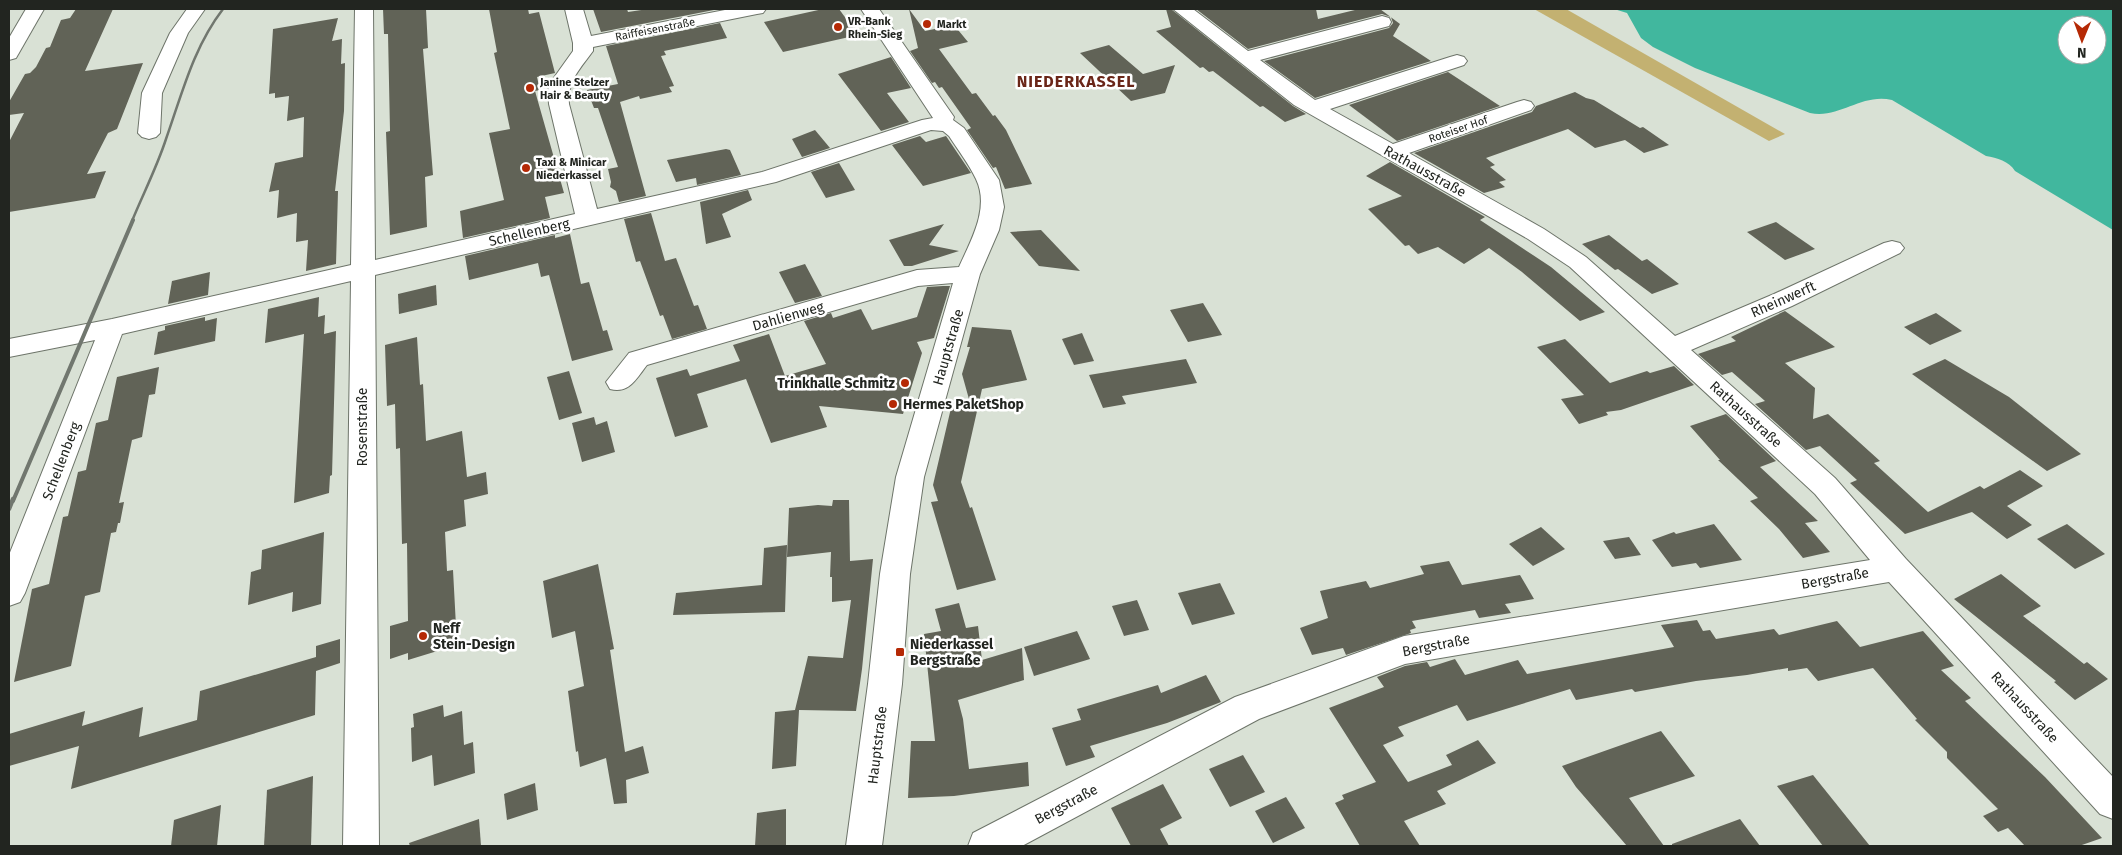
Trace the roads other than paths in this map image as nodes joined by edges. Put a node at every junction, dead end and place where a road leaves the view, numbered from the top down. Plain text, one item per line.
1 (36, 9) edge
2 (196, 9) edge
3 (364, 9) edge
4 (574, 9) edge
5 (757, 9) edge
6 (870, 9) edge
7 (1182, 9) edge
8 (1382, 22) dead end
9 (583, 43) junction
10 (9, 54) edge
11 (1244, 58) junction
12 (1457, 61) dead end
13 (1524, 106) dead end
14 (1312, 108) junction
15 (942, 123) junction
16 (149, 134) dead end
17 (1392, 152) junction
18 (588, 219) junction
19 (1892, 248) dead end
20 (363, 269) junction
21 (968, 274) junction
22 (112, 328) junction
23 (1673, 347) junction
24 (9, 348) edge
25 (620, 382) dead end
26 (1895, 568) junction
27 (9, 593) edge
28 (2113, 802) edge
29 (361, 846) edge
30 (864, 846) edge
31 (986, 846) edge

1 - 10 street
2 - 16 street
3 - 20 street, Rosenstraße
4 - 9 street
5 - 9 street, Raiffeisenstraße
6 - 15 street, Hauptstraße
7 - 11 street, Rathausstraße
8 - 11 street
9 - 18 street
11 - 14 street, Rathausstraße
12 - 14 street
13 - 17 street, Roteiser Hof
14 - 17 street, Rathausstraße
15 - 18 street, Schellenberg
15 - 21 street, Hauptstraße
17 - 23 street, Rathausstraße
18 - 20 street, Schellenberg
19 - 23 street, Rheinwerft
20 - 22 street, Schellenberg
20 - 29 street, Rosenstraße
21 - 25 street, Dahlienweg
21 - 30 street, Hauptstraße
22 - 24 street, Schellenberg
22 - 27 street, Schellenberg
23 - 26 street, Rathausstraße
26 - 28 street, Rathausstraße
26 - 31 street, Bergstraße

